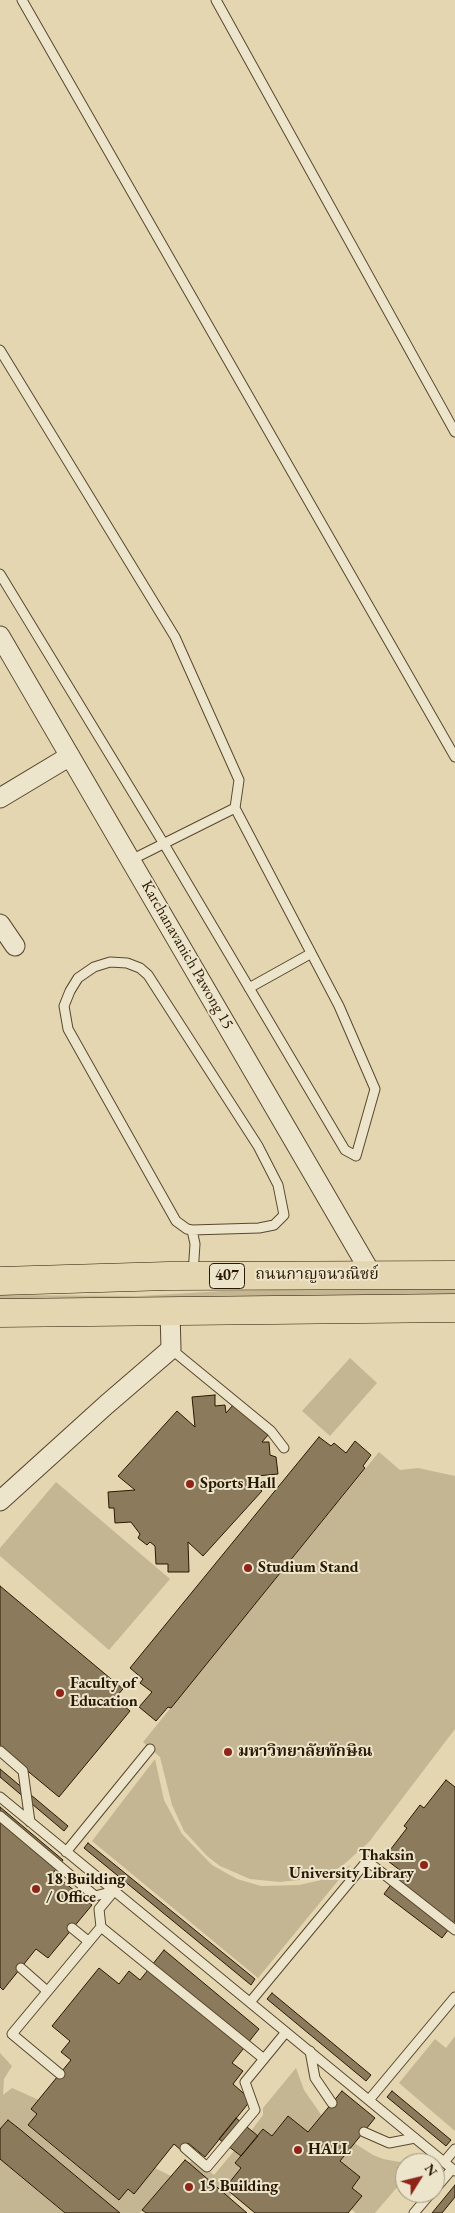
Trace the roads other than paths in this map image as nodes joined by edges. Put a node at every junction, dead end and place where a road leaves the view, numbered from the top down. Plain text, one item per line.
1 (22, 0) edge
2 (216, 0) edge
3 (0, 350) edge
4 (455, 432) edge
5 (0, 574) edge
6 (0, 636) edge
7 (70, 756) junction
8 (455, 757) edge
9 (0, 798) edge
10 (236, 808) junction
11 (164, 844) junction
12 (131, 860) junction
13 (0, 924) edge
14 (15, 946) dead end
15 (310, 954) junction
16 (249, 988) junction
17 (192, 1230) junction
18 (372, 1275) junction
19 (455, 1275) edge
20 (193, 1276) junction
21 (0, 1280) edge
22 (455, 1308) edge
23 (170, 1312) junction
24 (0, 1313) edge
25 (171, 1349) junction
26 (284, 1448) dead end
27 (0, 1502) edge
28 (150, 1748) dead end
29 (0, 1752) edge
30 (0, 1797) edge
31 (0, 1816) edge
32 (30, 1822) junction
33 (66, 1852) junction
34 (114, 1891) junction
35 (101, 1927) junction
36 (72, 1928) dead end
37 (455, 1930) edge
38 (88, 1941) junction
39 (21, 1968) dead end
40 (47, 1991) junction
41 (455, 1997) edge
42 (251, 2001) junction
43 (286, 2032) junction
44 (310, 2051) junction
45 (264, 2059) junction
46 (60, 2074) dead end
47 (369, 2100) junction
48 (332, 2103) dead end
49 (364, 2132) dead end
50 (415, 2138) junction
51 (185, 2148) dead end
52 (455, 2149) edge
53 (433, 2153) edge
54 (445, 2161) edge
55 (454, 2170) edge
56 (445, 2179) edge
57 (423, 2203) edge
58 (414, 2213) edge

1 - 8 lane
2 - 4 lane
3 - 10 lane
5 - 11 lane
6 - 7 street, Karchanavanich Pawong 15
7 - 9 street
7 - 12 street, Karchanavanich Pawong 15
10 - 11 lane
10 - 15 lane
11 - 12 lane
11 - 16 lane
12 - 18 street, Karchanavanich Pawong 15
13 - 14 street
15 - 16 lane
15 - 16 lane
17 - 17 lane
17 - 20 lane
18 - 19 main road, ถนนกาญจนวณิชย์ / 407
18 - 20 main road, ถนนกาญจนวณิชย์ / 407
20 - 21 main road, ถนนกาญจนวณิชย์ / 407
22 - 23 main road, 407
23 - 24 main road, 407
23 - 25 street
25 - 26 lane
25 - 27 street
28 - 33 lane
29 - 32 lane
30 - 32 lane
31 - 34 lane
32 - 33 lane
33 - 34 lane
34 - 35 lane
34 - 42 lane
35 - 38 lane
35 - 45 lane
36 - 38 lane
37 - 42 lane
38 - 40 lane
39 - 40 lane
40 - 46 lane
41 - 47 lane
42 - 43 lane
43 - 44 lane
43 - 45 lane
44 - 47 lane
44 - 48 lane
45 - 51 lane
47 - 50 lane
49 - 50 lane
50 - 53 lane
52 - 54 lane
55 - 56 lane
57 - 58 lane

